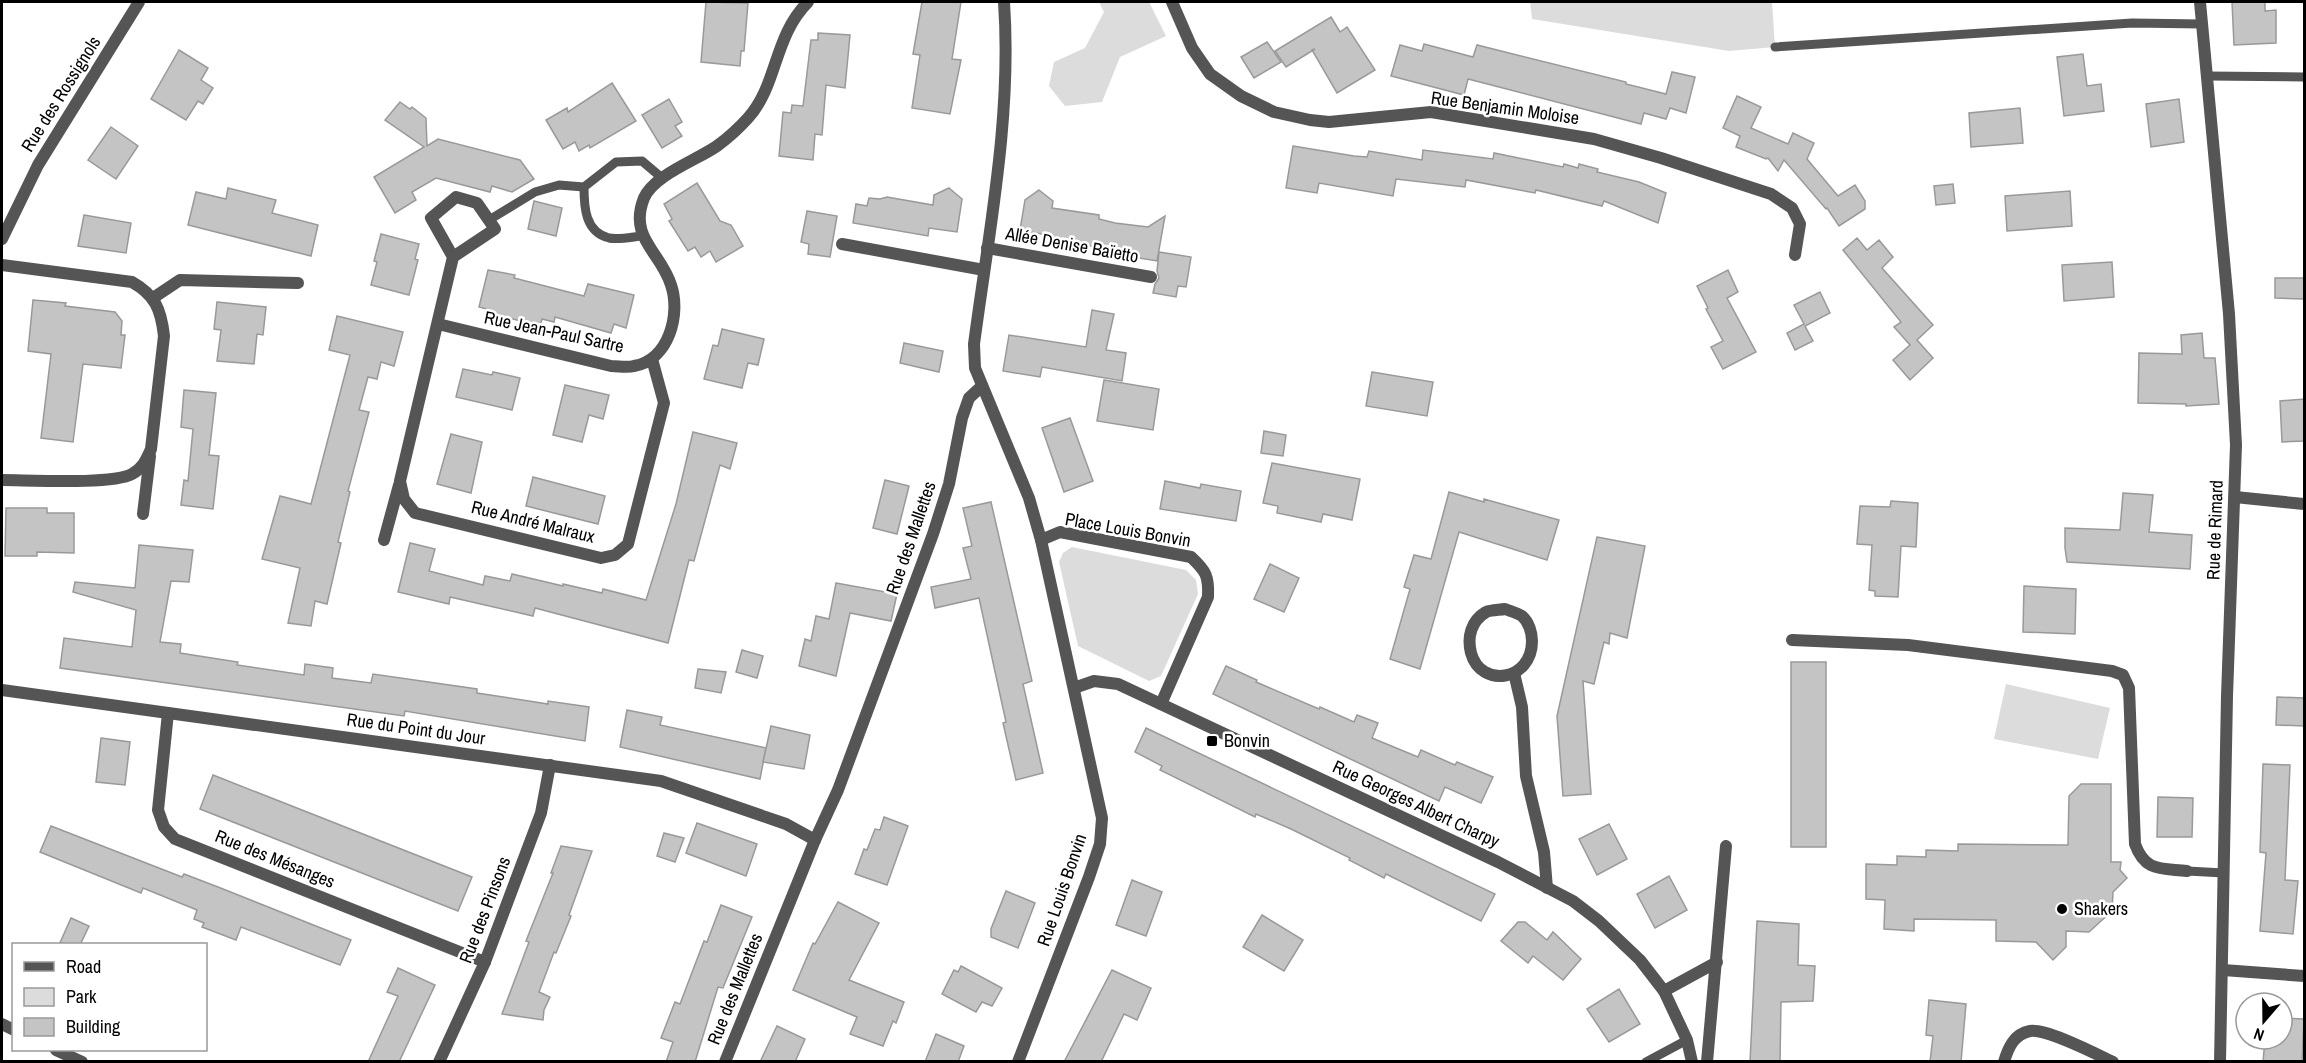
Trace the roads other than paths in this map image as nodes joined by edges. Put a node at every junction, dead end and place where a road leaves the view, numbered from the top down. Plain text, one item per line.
1 (139, 2) edge
2 (808, 2) edge
3 (1004, 2) edge
4 (1172, 2) edge
5 (2200, 2) edge
6 (2202, 24) junction
7 (1775, 47) dead end
8 (2207, 76) junction
9 (2304, 77) edge
10 (662, 178) junction
11 (584, 188) junction
12 (489, 220) junction
13 (642, 236) junction
14 (2, 239) edge
15 (842, 244) dead end
16 (987, 248) junction
17 (1795, 255) dead end
18 (453, 257) junction
19 (2, 265) edge
20 (984, 270) junction
21 (1151, 277) dead end
22 (298, 283) dead end
23 (153, 298) junction
24 (438, 324) junction
25 (652, 359) junction
26 (982, 386) junction
27 (151, 449) junction
28 (2, 480) edge
29 (400, 481) junction
30 (2235, 497) junction
31 (2304, 504) edge
32 (143, 514) dead end
33 (384, 540) dead end
34 (1041, 540) junction
35 (1792, 640) dead end
36 (1514, 673) junction
37 (1074, 688) junction
38 (2, 690) edge
39 (1161, 704) junction
40 (168, 713) junction
41 (1082, 725) joint
42 (550, 765) junction
43 (815, 840) junction
44 (1726, 846) dead end
45 (2187, 871) joint
46 (2224, 873) junction
47 (1547, 888) junction
48 (485, 962) junction
49 (1717, 962) junction
50 (2223, 970) junction
51 (2304, 976) edge
52 (1664, 991) junction
53 (1686, 1041) junction
54 (58, 1051) edge
55 (2089, 1057) edge
56 (82, 1062) edge
57 (439, 1062) edge
58 (724, 1062) edge
59 (1018, 1062) edge
60 (1646, 1062) edge
61 (1692, 1062) edge
62 (1707, 1062) edge
63 (2004, 1062) edge
64 (2113, 1062) edge
65 (2220, 1062) edge

1 - 14 street, Rue des Rossignols
2 - 10 street
3 - 16 street
4 - 17 street, Rue Benjamin Moloise
5 - 6 street, Rue de Rimard
6 - 7 lane
6 - 8 street, Rue de Rimard
8 - 9 lane
8 - 30 street, Rue de Rimard
10 - 11 lane
10 - 13 street
11 - 12 lane
11 - 13 lane
12 - 18 street
12 - 18 street
13 - 25 street
15 - 20 street
16 - 20 street
16 - 21 street, Allée Denise Baïetto
18 - 24 street
19 - 23 street
20 - 26 street
22 - 23 street
23 - 27 street
24 - 25 street, Rue Jean-Paul Sartre
24 - 29 street
25 - 29 street, Rue André Malraux
26 - 34 street, Place Louis Bonvin
26 - 43 street, Rue des Mallettes
27 - 28 street
27 - 32 street
29 - 33 street
30 - 31 street
30 - 46 street, Rue de Rimard
34 - 37 street, Place Louis Bonvin
34 - 39 street, Place Louis Bonvin
35 - 45 street
36 - 36 street
36 - 47 street
37 - 39 street, Rue Georges Albert Charpy
37 - 41 street, Place Louis Bonvin
38 - 40 street, Rue du Point du Jour
39 - 47 street, Rue Georges Albert Charpy
40 - 42 street, Rue du Point du Jour
40 - 48 street, Rue des Mésanges
41 - 59 street, Rue Louis Bonvin
42 - 43 street, Rue du Point du Jour
42 - 48 street, Rue des Pinsons
43 - 58 street, Rue des Mallettes
44 - 49 street
45 - 46 lane
46 - 50 street, Rue de Rimard
47 - 52 street, Rue Georges Albert Charpy
48 - 57 street, Rue des Pinsons
49 - 52 street
49 - 62 street
50 - 51 street
50 - 65 street, Rue de Rimard
52 - 53 street, Rue Georges Albert Charpy
53 - 60 lane
53 - 61 street, Rue Georges Albert Charpy
54 - 56 street
55 - 63 street
55 - 64 street

